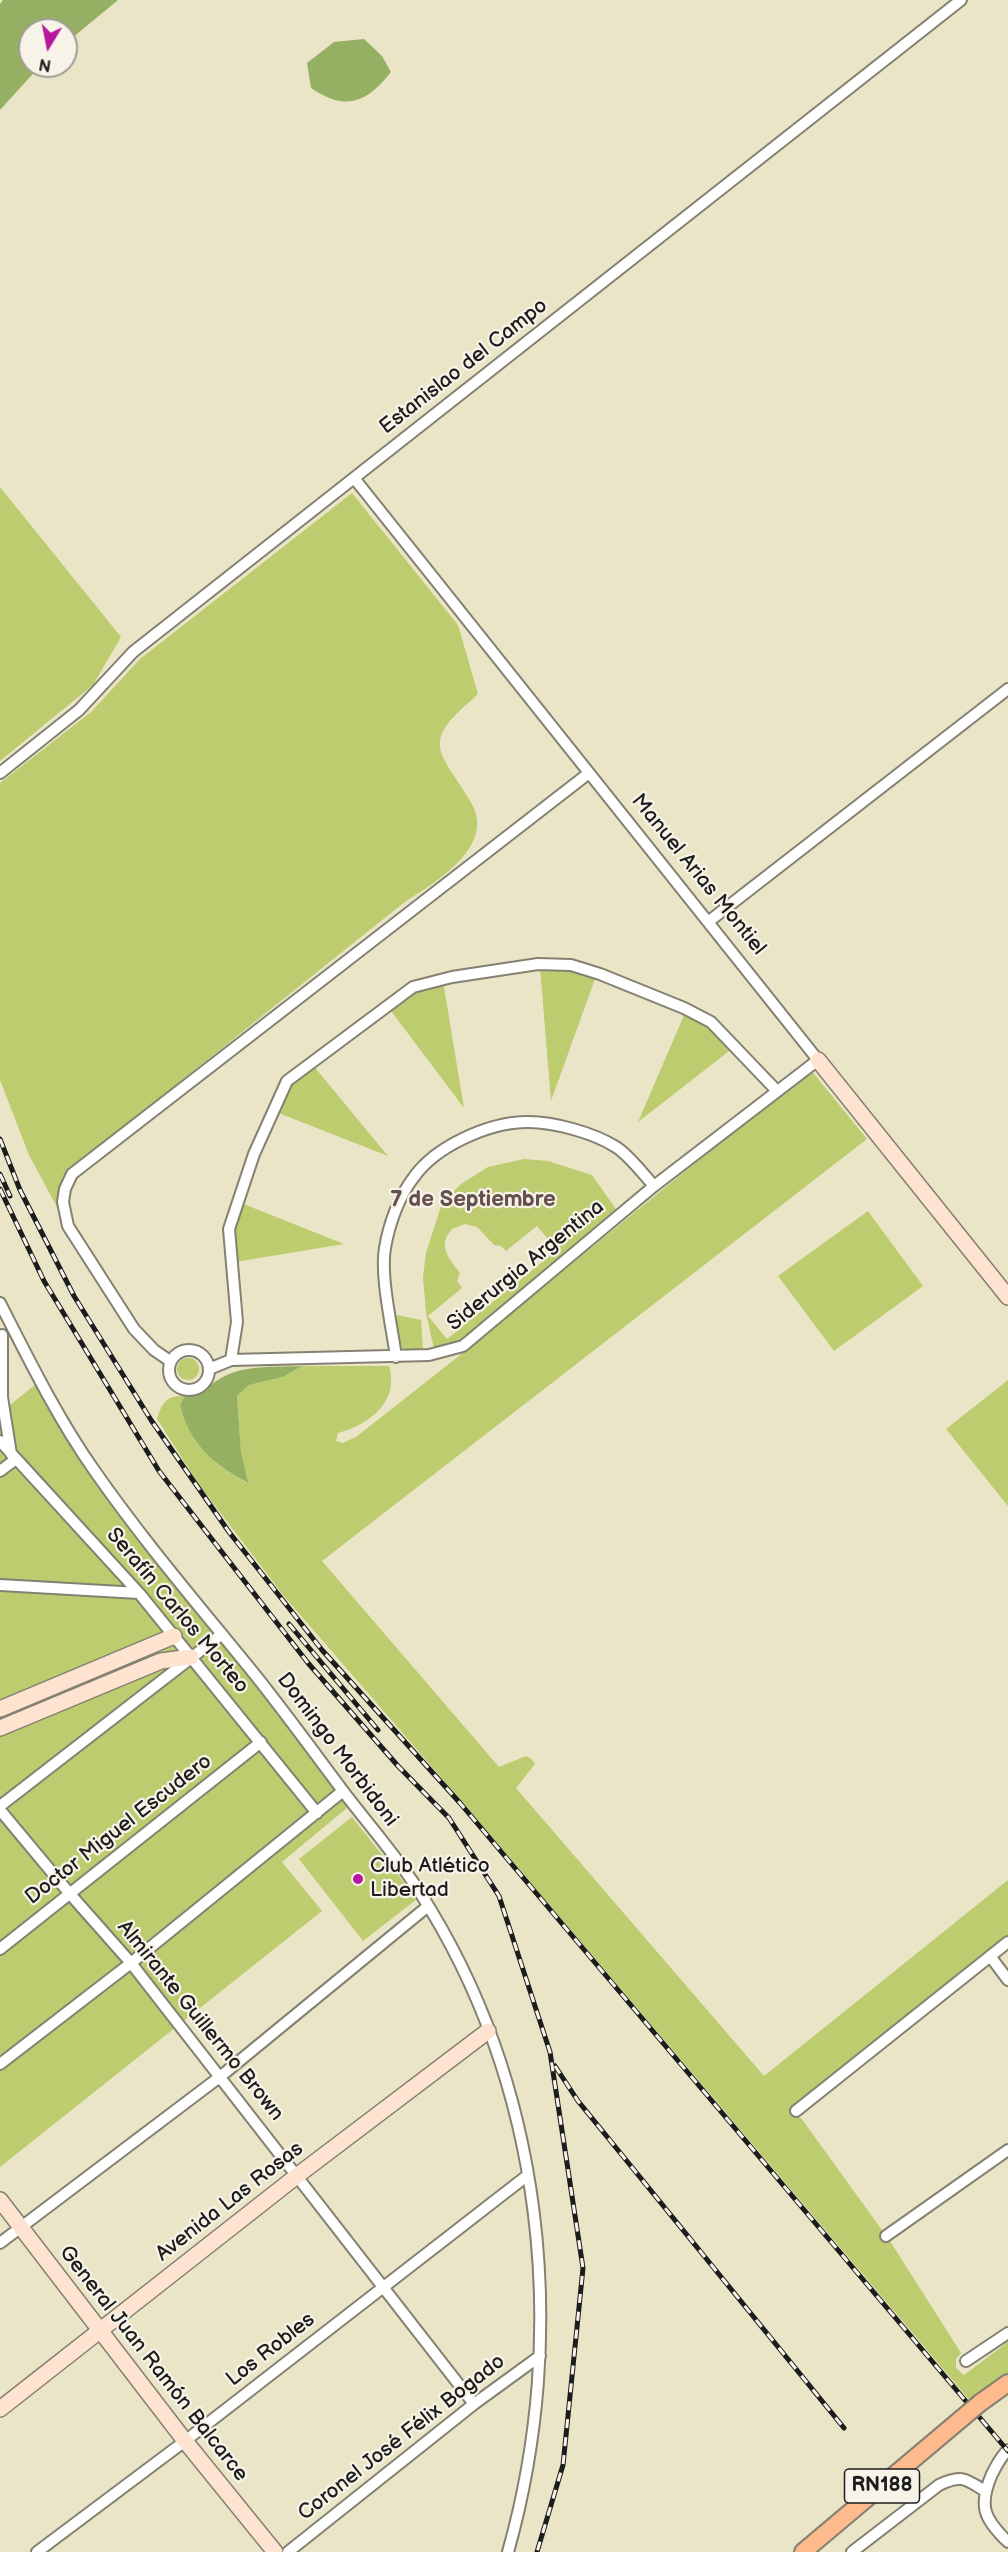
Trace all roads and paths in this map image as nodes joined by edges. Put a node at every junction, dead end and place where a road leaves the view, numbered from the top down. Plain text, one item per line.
1 (961, 0) edge
2 (354, 478) junction
3 (1008, 689) edge
4 (0, 773) edge
5 (589, 773) junction
6 (708, 922) junction
7 (818, 1060) junction
8 (777, 1091) junction
9 (654, 1186) junction
10 (1008, 1297) edge
11 (0, 1303) edge
12 (12, 1326) junction
13 (1, 1336) edge
14 (396, 1357) junction
15 (231, 1360) junction
16 (170, 1361) junction
17 (209, 1369) junction
18 (0, 1441) edge
19 (14, 1456) junction
20 (0, 1471) edge
21 (0, 1585) edge
22 (139, 1593) junction
23 (222, 1634) junction
24 (174, 1636) junction
25 (191, 1657) junction
26 (0, 1709) edge
27 (0, 1728) edge
28 (261, 1742) junction
29 (343, 1791) junction
30 (0, 1808) edge
31 (317, 1813) junction
32 (69, 1894) junction
33 (427, 1907) junction
34 (1008, 1942) edge
35 (0, 1949) edge
36 (990, 1956) junction
37 (131, 1963) junction
38 (1008, 1980) edge
39 (488, 2031) junction
40 (0, 2064) edge
41 (221, 2076) junction
42 (796, 2111) dead end
43 (1008, 2150) edge
44 (298, 2175) junction
45 (528, 2175) junction
46 (0, 2200) edge
47 (20, 2227) junction
48 (886, 2236) dead end
49 (0, 2243) edge
50 (383, 2287) junction
51 (100, 2331) junction
52 (1008, 2333) edge
53 (540, 2356) junction
54 (966, 2361) dead end
55 (1008, 2383) edge
56 (474, 2404) junction
57 (0, 2409) edge
58 (186, 2441) junction
59 (1008, 2450) edge
60 (985, 2491) junction
61 (1008, 2542) edge
62 (37, 2552) edge
63 (275, 2552) edge
64 (288, 2552) edge
65 (508, 2552) edge
66 (802, 2552) edge
67 (852, 2552) edge

1 - 2 street, Estanislao del Campo
2 - 4 street, Estanislao del Campo
2 - 5 street, Manuel Arias Montiel
3 - 6 street
5 - 6 street, Manuel Arias Montiel
5 - 16 street
6 - 7 street, Manuel Arias Montiel
7 - 8 street, Siderurgia Argentina
7 - 10 street, Manuel Arias Montiel
8 - 9 street, Siderurgia Argentina
8 - 15 street
9 - 14 street, Siderurgia Argentina
9 - 14 street
11 - 12 street, Domingo Morbidoni
12 - 13 street
12 - 23 street, Domingo Morbidoni
13 - 19 street
14 - 15 street, Siderurgia Argentina
15 - 17 street, Siderurgia Argentina
16 - 17 street
16 - 17 street, Siderurgia Argentina
18 - 19 street, Serafín Carlos Morteo
19 - 20 street
19 - 22 street, Serafín Carlos Morteo
21 - 22 street
22 - 24 street, Serafín Carlos Morteo
23 - 25 street
23 - 29 street, Domingo Morbidoni
24 - 25 street, Serafín Carlos Morteo
24 - 26 street
25 - 27 street
25 - 28 street, Serafín Carlos Morteo
25 - 30 street
28 - 31 street, Serafín Carlos Morteo
28 - 32 street, Doctor Miguel Escudero
29 - 31 street
29 - 33 street, Domingo Morbidoni
30 - 32 street, Almirante Guillermo Brown
31 - 37 street
32 - 35 street, Doctor Miguel Escudero
32 - 37 street, Almirante Guillermo Brown
33 - 39 street, Domingo Morbidoni
33 - 41 street
34 - 36 street
36 - 38 street
36 - 42 street
37 - 40 street
37 - 41 street, Almirante Guillermo Brown
39 - 44 street, Avenida Las Rosas
39 - 45 street, Domingo Morbidoni
41 - 44 street, Almirante Guillermo Brown
41 - 47 street
43 - 48 street
44 - 50 street, Almirante Guillermo Brown
44 - 51 street, Avenida Las Rosas
45 - 50 street, Los Robles
45 - 53 street, Domingo Morbidoni
46 - 47 street, General Juan Ramón Balcarce
47 - 49 street
47 - 51 street, General Juan Ramón Balcarce
50 - 56 street, Almirante Guillermo Brown
50 - 58 street, Los Robles
51 - 57 street, Avenida Las Rosas
51 - 58 street, General Juan Ramón Balcarce
52 - 54 street
53 - 56 street, Coronel José Félix Bogado
53 - 65 street, Domingo Morbidoni
55 - 66 main road, RN188, bridge
56 - 64 street, Coronel José Félix Bogado
58 - 62 street, Los Robles
58 - 63 street, General Juan Ramón Balcarce
59 - 60 street
60 - 61 street
60 - 67 street

